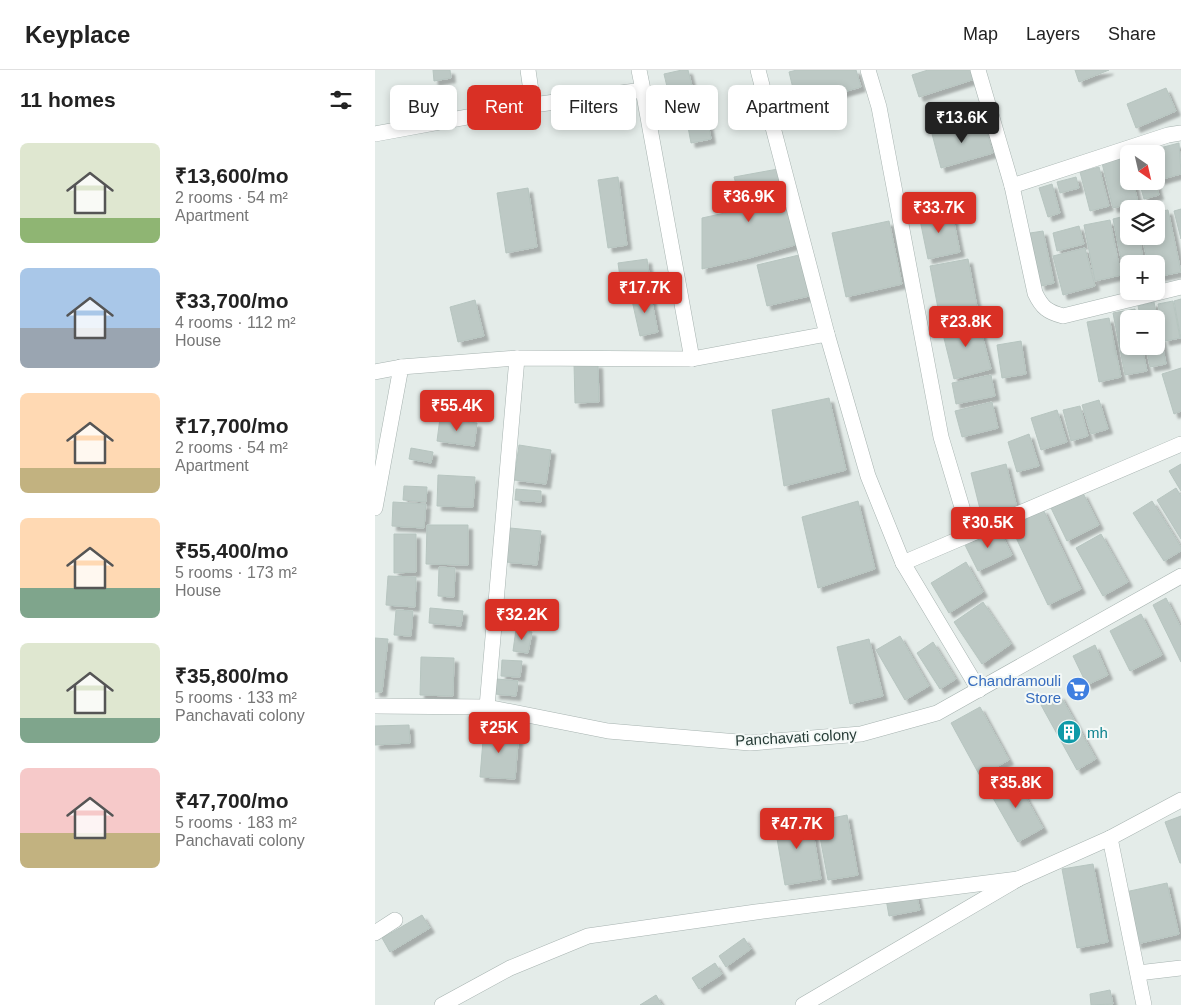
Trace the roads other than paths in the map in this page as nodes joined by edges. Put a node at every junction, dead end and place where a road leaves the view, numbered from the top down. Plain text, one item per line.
1 (528, 70) edge
2 (639, 70) edge
3 (759, 70) edge
4 (868, 70) edge
5 (978, 70) edge
6 (530, 85) edge
7 (643, 90) junction
8 (541, 104) edge
9 (467, 117) edge
10 (1181, 133) edge
11 (375, 134) edge
12 (1012, 186) junction
13 (1181, 287) edge
14 (827, 334) junction
15 (517, 358) junction
16 (691, 359) junction
17 (401, 367) junction
18 (375, 372) edge
19 (1181, 444) edge
20 (375, 508) edge
21 (970, 534) junction
22 (903, 563) junction
23 (1181, 576) edge
24 (979, 690) junction
25 (375, 706) edge
26 (487, 707) junction
27 (1181, 800) edge
28 (1110, 838) junction
29 (1018, 879) junction
30 (395, 920) dead end
31 (375, 933) edge
32 (1181, 968) edge
33 (1138, 973) junction
34 (442, 1005) edge
35 (803, 1005) edge
36 (1143, 1005) edge

1 - 6 street
2 - 7 street
3 - 14 street
4 - 21 street
5 - 12 street
7 - 8 street
7 - 16 street
9 - 11 street
10 - 12 street
12 - 13 street
14 - 16 street
14 - 22 street
15 - 16 street
15 - 17 street
15 - 26 street
17 - 18 street
17 - 20 street
19 - 21 street
21 - 22 street
22 - 24 street
23 - 24 street, Panchavati colony
24 - 26 street, Panchavati colony
25 - 26 street, Panchavati colony
27 - 28 street
28 - 29 street
28 - 33 street
29 - 34 street
29 - 35 street
30 - 31 street
32 - 33 street
33 - 36 street

